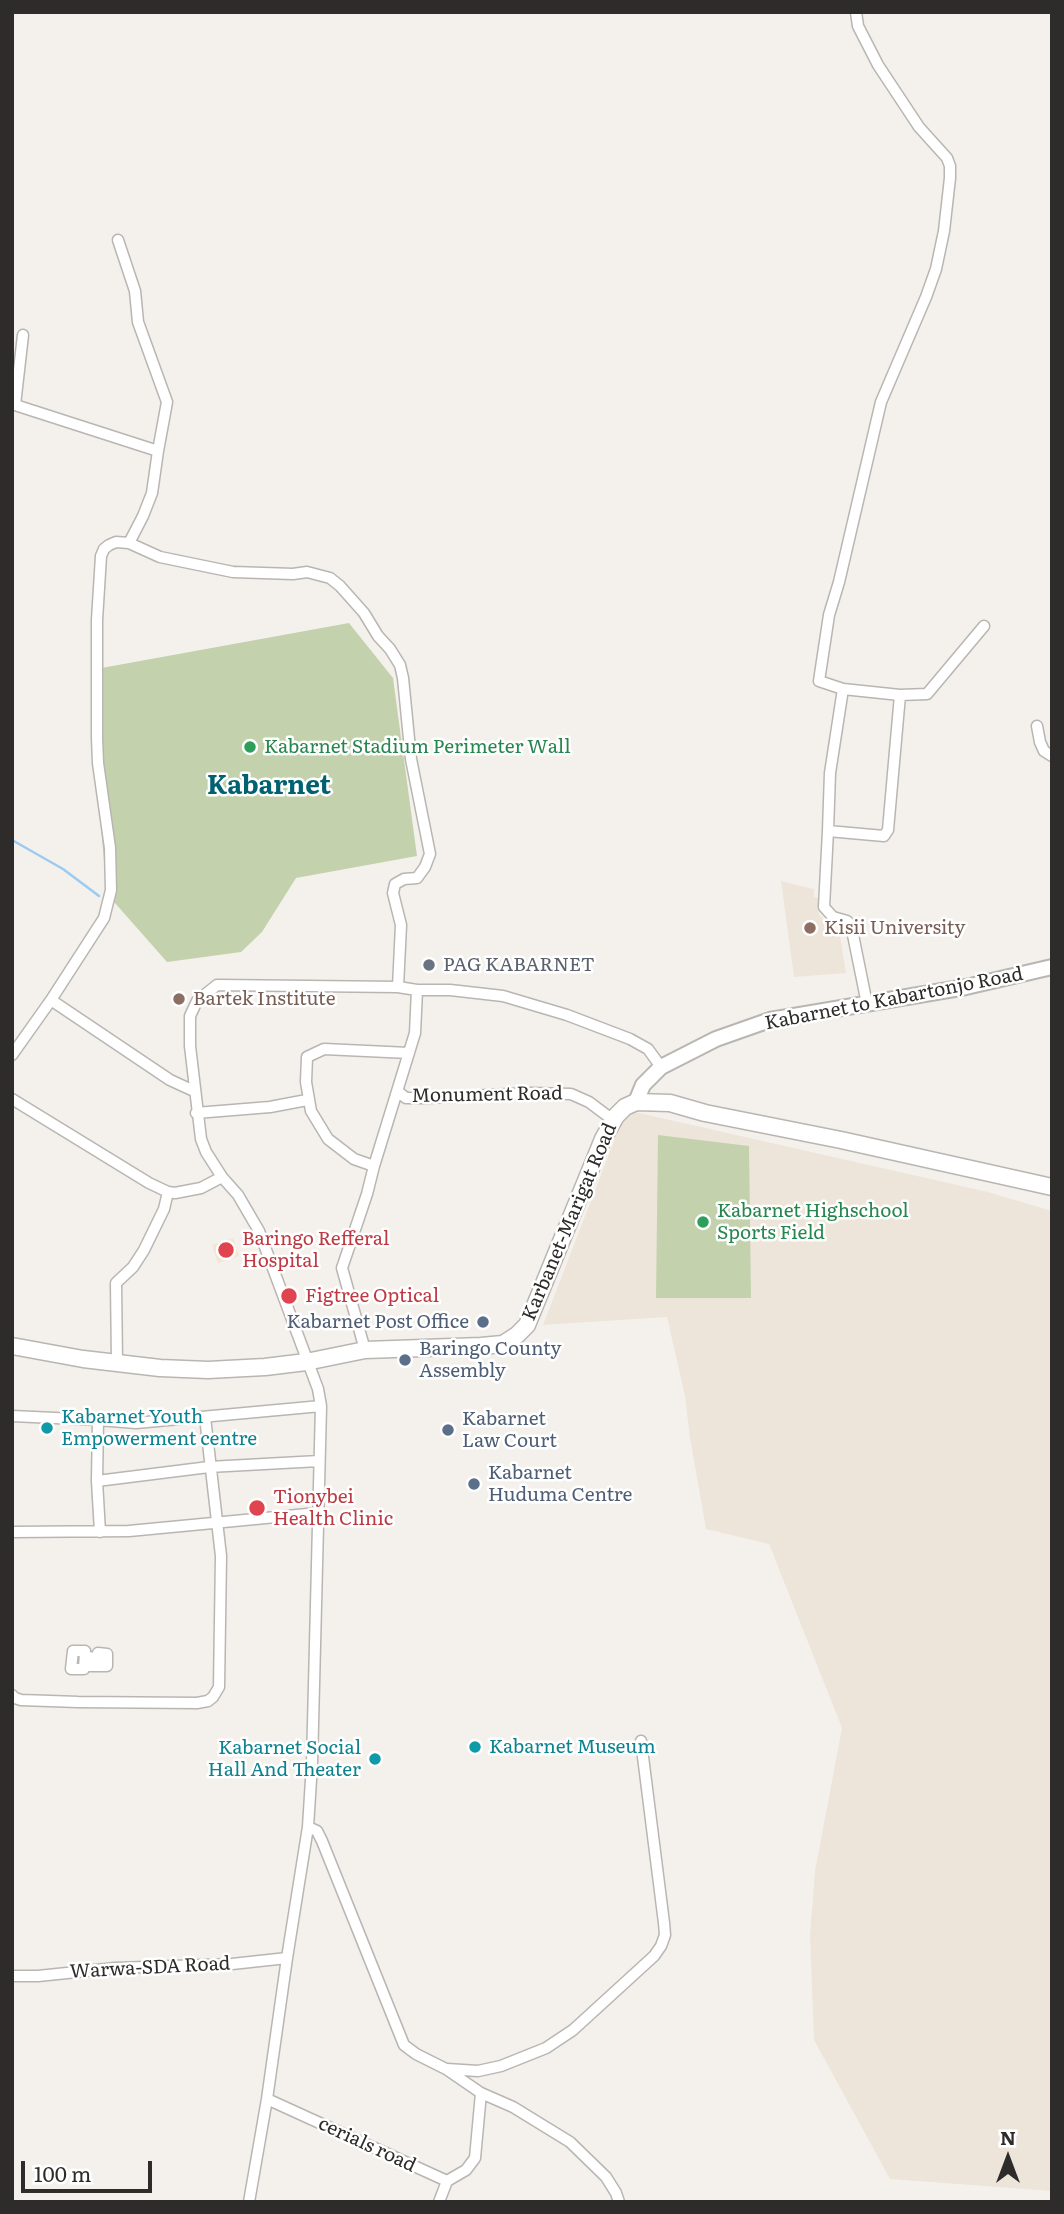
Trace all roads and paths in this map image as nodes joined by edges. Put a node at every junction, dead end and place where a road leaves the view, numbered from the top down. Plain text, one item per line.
1 (856, 12) edge
2 (118, 240) dead end
3 (23, 335) dead end
4 (14, 405) edge
5 (158, 451) junction
6 (129, 543) junction
7 (984, 626) dead end
8 (843, 689) junction
9 (900, 695) junction
10 (1038, 726) dead end
11 (1052, 756) edge
12 (828, 831) junction
13 (1052, 967) edge
14 (398, 987) junction
15 (417, 990) junction
16 (51, 1000) junction
17 (867, 1004) junction
18 (409, 1053) junction
19 (12, 1055) edge
20 (661, 1067) junction
21 (194, 1090) junction
22 (397, 1091) junction
23 (12, 1099) edge
24 (307, 1100) junction
25 (636, 1101) junction
26 (196, 1113) junction
27 (613, 1120) junction
28 (374, 1166) junction
29 (222, 1177) junction
30 (1052, 1187) edge
31 (168, 1192) junction
32 (12, 1346) edge
33 (365, 1350) junction
34 (306, 1362) junction
35 (117, 1363) junction
36 (321, 1406) junction
37 (12, 1416) edge
38 (205, 1417) junction
39 (98, 1420) junction
40 (319, 1461) junction
41 (209, 1467) junction
42 (97, 1481) junction
43 (318, 1513) junction
44 (217, 1522) junction
45 (12, 1532) edge
46 (100, 1532) junction
47 (12, 1695) edge
48 (641, 1741) dead end
49 (308, 1827) junction
50 (287, 1958) junction
51 (12, 1976) edge
52 (446, 2068) junction
53 (481, 2094) junction
54 (267, 2099) junction
55 (447, 2182) junction
56 (249, 2202) edge
57 (439, 2202) edge
58 (619, 2202) edge

1 - 8 street
2 - 5 street
3 - 4 street
4 - 5 street
5 - 6 street
6 - 14 street
6 - 16 street
7 - 9 street
8 - 9 street
8 - 12 street
9 - 12 street
10 - 11 street
12 - 17 street
13 - 17 main road, Kabarnet to Kabartonjo Road
14 - 15 street
14 - 21 street
15 - 18 street
15 - 20 street
16 - 19 street
16 - 21 street
17 - 20 main road, Kabarnet to Kabartonjo Road
18 - 22 street
18 - 24 street
20 - 25 main road, Kabarnet to Kabartonjo Road
21 - 26 street
22 - 27 street, Monument Road
22 - 28 street
23 - 31 street
24 - 26 street
24 - 28 street
25 - 27 main road, Karbanet-Marigat Road
25 - 30 main road
26 - 29 street
27 - 33 main road, Karbanet-Marigat Road
28 - 33 street
29 - 31 street
29 - 34 street
31 - 35 street
32 - 35 main road, Karbanet-Marigat Road
33 - 34 main road, Karbanet-Marigat Road
34 - 35 main road, Karbanet-Marigat Road
34 - 36 street
36 - 38 street
36 - 40 street
37 - 39 street
38 - 39 street
38 - 41 street
39 - 42 street
40 - 41 street
40 - 43 street
41 - 42 street
41 - 44 street
42 - 46 street
43 - 44 street
43 - 49 street
44 - 46 street
44 - 47 street
45 - 46 street
48 - 52 street
49 - 50 street
49 - 52 street
50 - 51 street, Warwa-SDA Road
50 - 54 street
52 - 53 street
53 - 55 street
53 - 58 street
54 - 55 street, cerials road
54 - 56 street
55 - 57 street

